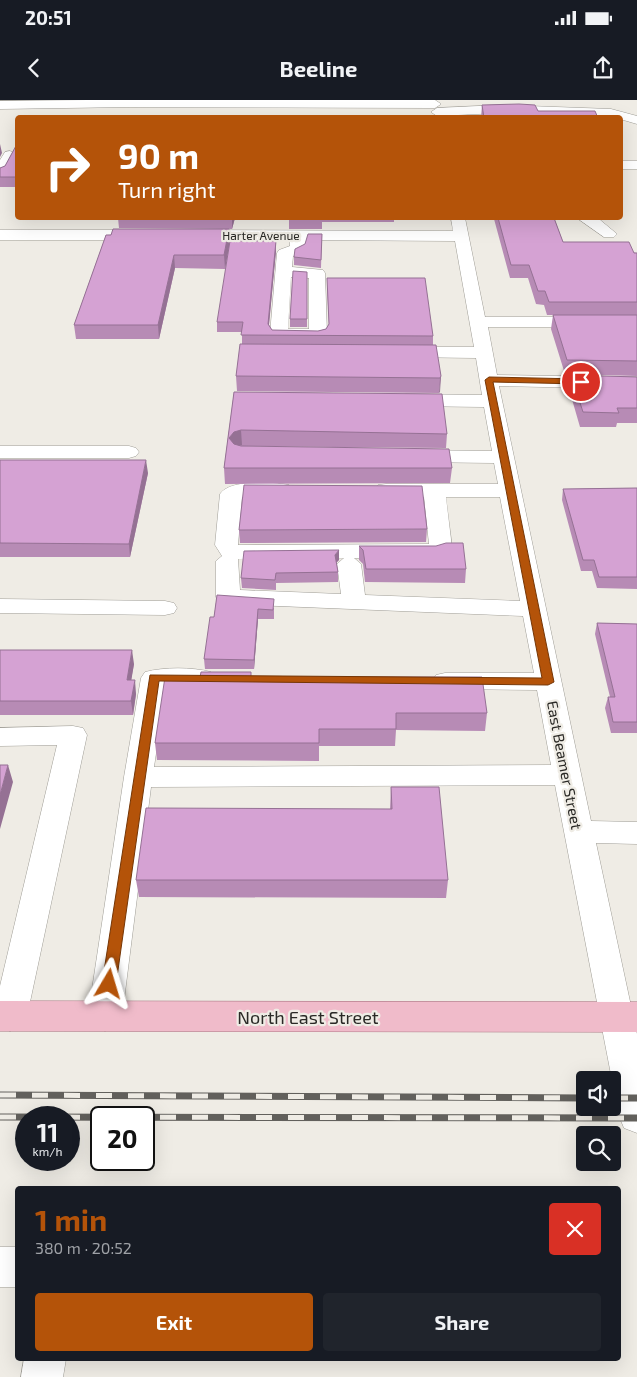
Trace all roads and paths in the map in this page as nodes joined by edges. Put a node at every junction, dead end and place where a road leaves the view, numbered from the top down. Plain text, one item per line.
1 (125, 101) edge
2 (38, 102) edge
3 (391, 102) edge
4 (173, 104) junction
5 (0, 105) edge
6 (436, 108) edge
7 (555, 114) edge
8 (170, 115) edge
9 (618, 115) edge
10 (623, 116) edge
11 (637, 120) edge
12 (10, 155) edge
13 (623, 165) edge
14 (637, 165) edge
15 (0, 172) edge
16 (283, 220) edge
17 (343, 220) edge
18 (589, 220) edge
19 (460, 227) edge
20 (609, 234) dead end
21 (0, 235) edge
22 (290, 235) junction
23 (345, 236) junction
24 (284, 272) dead end
25 (478, 322) junction
26 (637, 322) edge
27 (384, 352) edge
28 (484, 353) junction
29 (637, 383) edge
30 (490, 390) junction
31 (392, 400) edge
32 (0, 452) edge
33 (129, 452) dead end
34 (397, 456) edge
35 (503, 457) junction
36 (299, 490) edge
37 (366, 490) edge
38 (434, 490) junction
39 (510, 490) junction
40 (228, 561) dead end
41 (349, 564) dead end
42 (354, 602) junction
43 (0, 606) edge
44 (165, 608) dead end
45 (534, 609) junction
46 (223, 678) edge
47 (420, 680) edge
48 (548, 682) junction
49 (0, 736) edge
50 (567, 775) junction
51 (138, 778) junction
52 (578, 832) junction
53 (637, 833) edge
54 (5, 1016) edge
55 (105, 1016) junction
56 (626, 1017) edge
57 (637, 1116) edge
58 (15, 1267) edge
59 (0, 1268) edge
60 (45, 1361) edge
61 (42, 1377) edge

1 - 2 street
1 - 4 street
2 - 5 street
3 - 4 street
3 - 6 street
4 - 8 street
6 - 7 street
7 - 9 street
10 - 11 street
12 - 15 street
13 - 14 street
16 - 22 street
17 - 23 street
18 - 20 street
19 - 23 street, Harter Avenue
19 - 25 street, East Beamer Street
21 - 22 street, Harter Avenue
22 - 23 street, Harter Avenue
22 - 24 street
25 - 26 street
25 - 28 street, East Beamer Street
27 - 28 street
28 - 30 street, East Beamer Street
29 - 30 street
30 - 31 street
30 - 35 street, East Beamer Street
32 - 33 street
34 - 35 street
35 - 39 street, East Beamer Street
36 - 38 street
37 - 38 street
38 - 39 street
39 - 45 street, East Beamer Street
40 - 42 street
41 - 42 street
42 - 45 street
43 - 44 street
45 - 48 street, East Beamer Street
46 - 51 street
47 - 48 street
48 - 50 street, East Beamer Street
49 - 54 street
50 - 51 street
50 - 52 street, East Beamer Street
51 - 55 street
52 - 53 street
52 - 56 street, East Beamer Street
54 - 55 main road, North East Street
55 - 56 main road, North East Street
56 - 57 street, East Beamer Street
58 - 59 street
60 - 61 street

